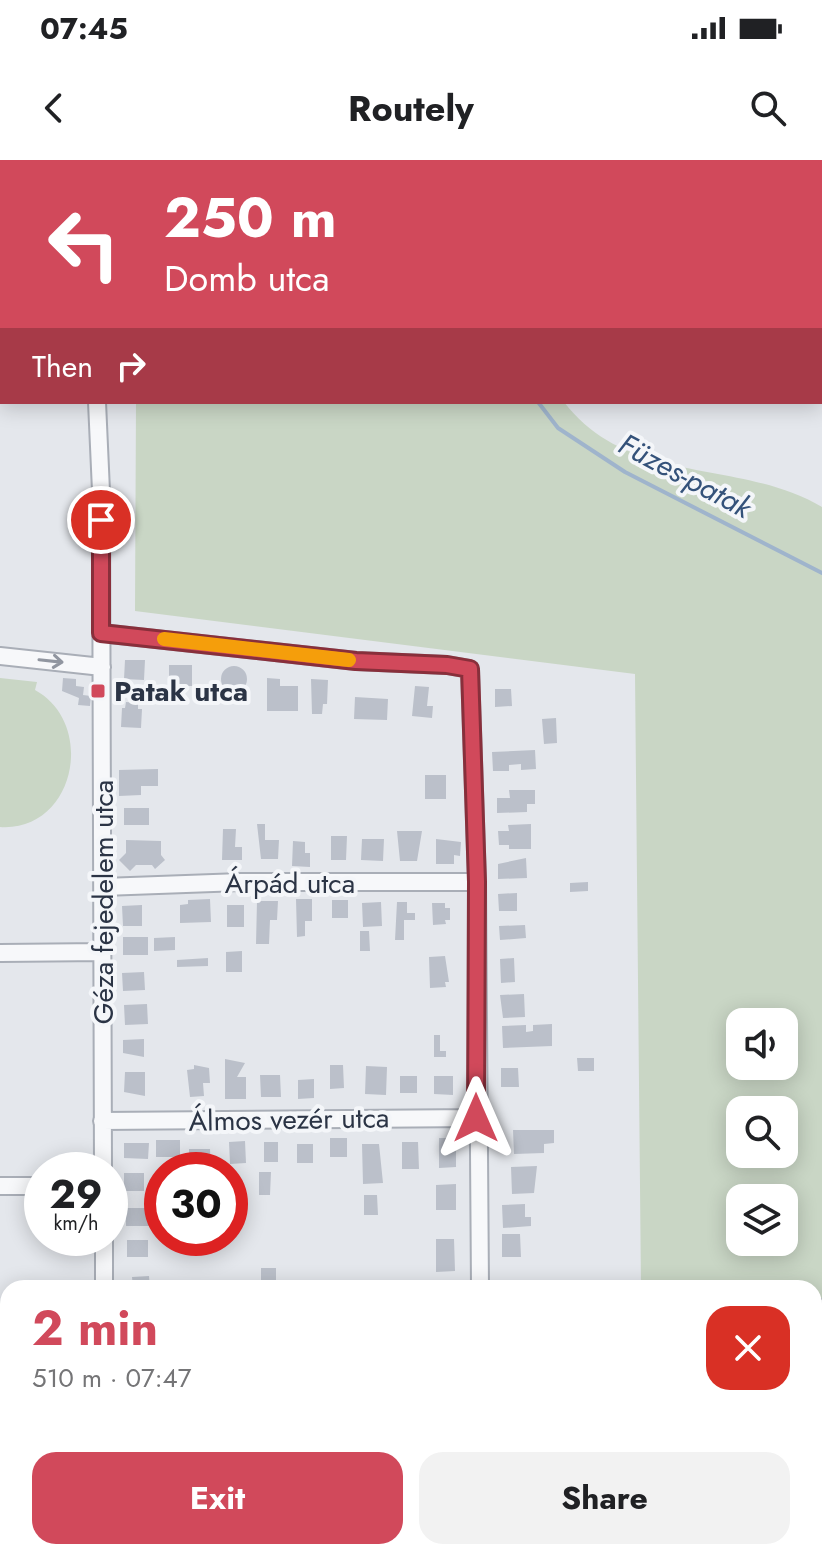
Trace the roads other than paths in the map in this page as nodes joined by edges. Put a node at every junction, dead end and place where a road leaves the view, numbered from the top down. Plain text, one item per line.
1 (97, 404) edge
2 (101, 633) junction
3 (0, 656) edge
4 (102, 667) junction
5 (477, 882) junction
6 (103, 887) junction
7 (103, 952) junction
8 (0, 953) edge
9 (476, 1118) junction
10 (102, 1121) junction
11 (103, 1152) edge
12 (0, 1186) edge
13 (24, 1186) edge
14 (104, 1256) edge
15 (104, 1280) edge
16 (480, 1280) edge

1 - 2 street
2 - 4 street, Géza fejedelem utca
2 - 5 street
3 -> 4 street
4 - 6 street, Géza fejedelem utca
5 - 6 street, Árpád utca
5 - 9 street
6 - 7 street, Géza fejedelem utca
7 - 8 street
7 - 10 street, Géza fejedelem utca
9 - 10 street, Álmos vezér utca
9 - 16 street
10 - 11 street, Géza fejedelem utca
12 - 13 street
14 - 15 street

